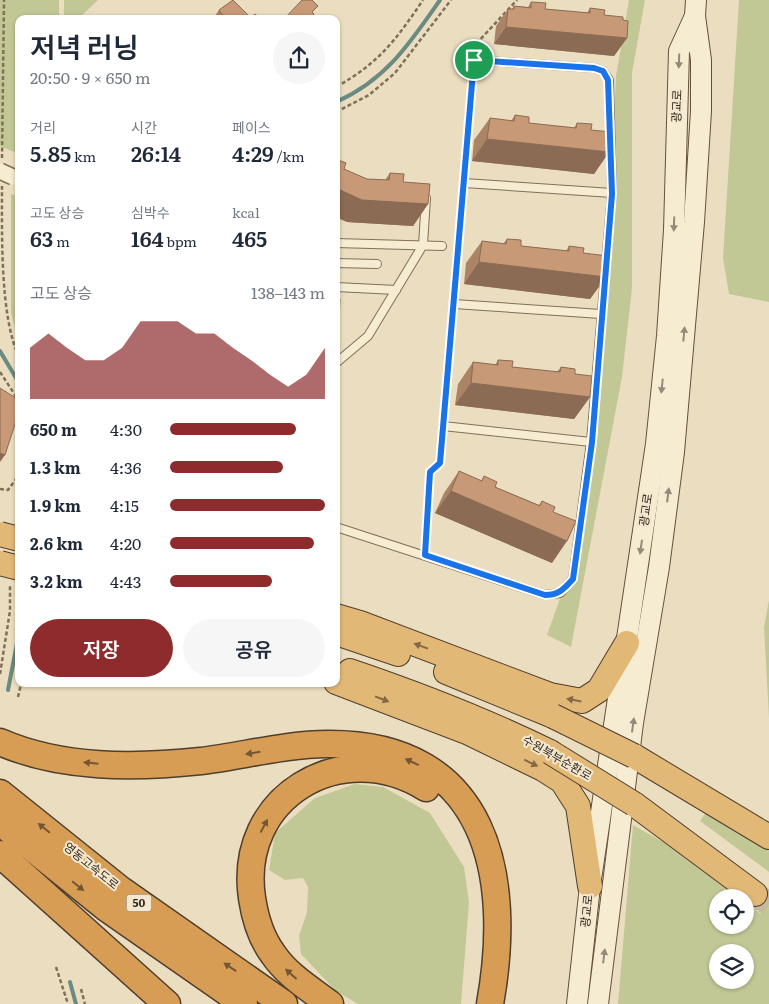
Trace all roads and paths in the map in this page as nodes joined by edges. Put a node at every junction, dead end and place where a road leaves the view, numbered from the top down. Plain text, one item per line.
1 (423, 0) edge
2 (451, 0) edge
3 (517, 0) edge
4 (695, 8) edge
5 (474, 60) junction
6 (340, 84) edge
7 (340, 110) edge
8 (464, 183) junction
9 (426, 193) edge
10 (612, 194) junction
11 (340, 240) edge
12 (340, 243) edge
13 (349, 243) junction
14 (424, 245) junction
15 (442, 246) dead end
16 (340, 263) edge
17 (378, 264) dead end
18 (340, 287) edge
19 (396, 290) junction
20 (454, 304) junction
21 (601, 314) junction
22 (340, 360) edge
23 (0, 372) edge
24 (15, 395) edge
25 (443, 426) junction
26 (592, 442) junction
27 (15, 480) edge
28 (0, 489) edge
29 (340, 528) edge
30 (0, 534) edge
31 (15, 538) edge
32 (425, 555) junction
33 (9, 569) edge
34 (340, 617) edge
35 (340, 634) edge
36 (627, 643) junction
37 (340, 667) edge
38 (0, 674) edge
39 (340, 684) edge
40 (20, 687) edge
41 (18, 697) dead end
42 (0, 742) edge
43 (0, 793) edge
44 (0, 822) edge
45 (769, 837) edge
46 (0, 854) edge
47 (590, 886) junction
48 (755, 894) tunnel mouth
49 (56, 966) dead end
50 (81, 989) dead end
51 (68, 1004) edge
52 (85, 1004) edge
53 (167, 1004) edge
54 (244, 1004) edge
55 (284, 1004) edge
56 (330, 1004) edge
57 (476, 1004) edge
58 (490, 1004) edge
59 (577, 1004) edge
60 (598, 1004) edge

1 - 6 path
2 - 7 path
3 - 5 path
4 -> 36 main road, 광교로
60 -> 4 main road, 광교로
5 - 8 path
5 - 10 lane
8 - 10 lane
8 - 20 path
9 - 14 lane
10 - 21 lane
11 - 13 lane
12 - 13 lane
13 - 14 lane
14 - 15 lane
14 - 19 lane
16 - 17 lane
18 - 19 lane
19 - 22 lane
20 - 21 lane
20 - 25 path
21 - 26 lane
23 - 24 path
25 - 26 lane
25 - 32 path
26 - 32 lane
27 - 28 path
29 - 32 lane
30 - 31 highway, bridge
33 - 38 path
36 -> 34 highway
35 - 45 highway, bridge
36 - 47 main road, 광교로
37 - 48 highway, 수원북부순환로, bridge
39 -> 47 highway
40 - 41 path
58 -> 42 highway
55 -> 43 highway, 영동고속도로 / 50
44 -> 54 highway, 영동고속도로 / 50
46 - 53 highway
47 - 59 main road, 광교로
49 - 51 path
50 - 52 path
56 -> 57 highway

